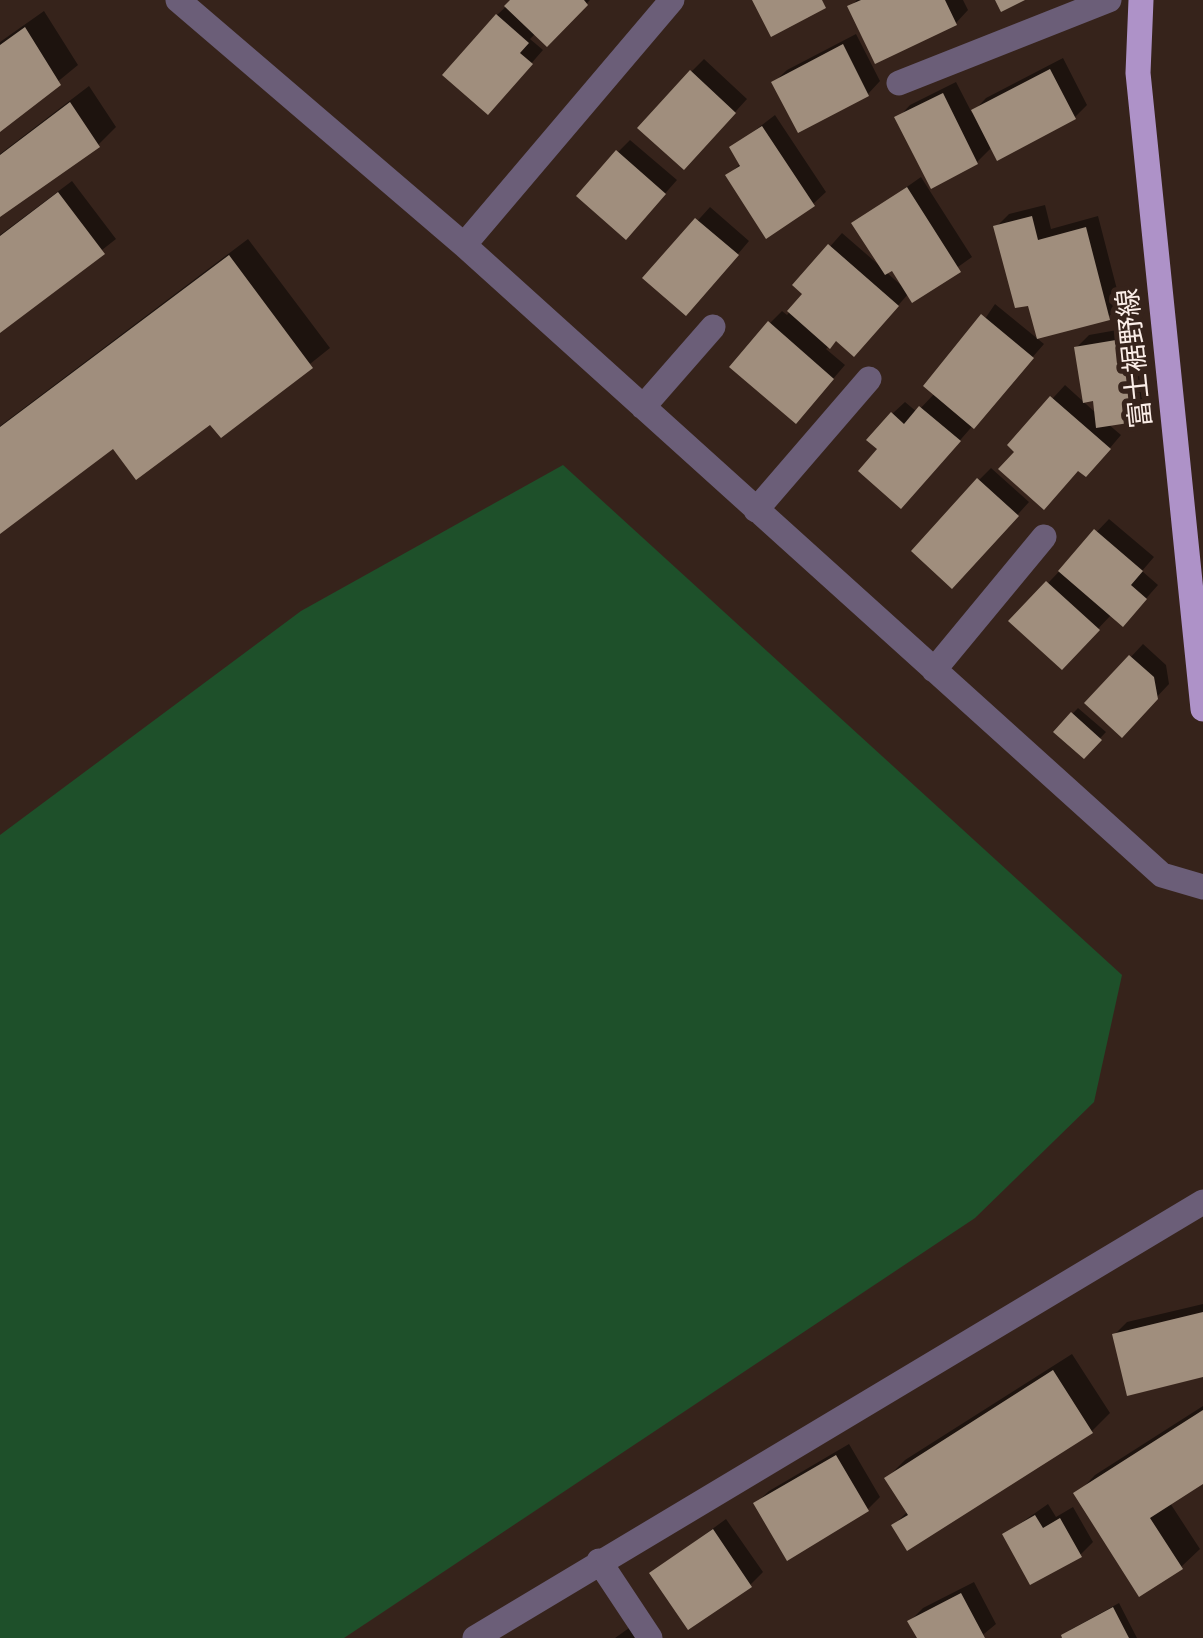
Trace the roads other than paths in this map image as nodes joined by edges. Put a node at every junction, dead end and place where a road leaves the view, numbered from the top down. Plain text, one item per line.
1 (178, 0) edge
2 (672, 0) edge
3 (1110, 0) edge
4 (1141, 0) edge
5 (899, 83) dead end
6 (464, 245) junction
7 (713, 327) dead end
8 (869, 380) dead end
9 (643, 407) junction
10 (756, 510) junction
11 (1044, 537) dead end
12 (934, 670) junction
13 (1203, 709) edge
14 (1203, 887) edge
15 (1203, 1202) edge
16 (599, 1562) junction
17 (475, 1638) edge
18 (650, 1638) edge

1 - 6 street
2 - 6 street
3 - 5 street
4 - 13 main road, 富士裾野線
6 - 9 street
7 - 9 street
8 - 10 street
9 - 10 street
10 - 12 street
11 - 12 street
12 - 14 street
15 - 16 street
16 - 17 street
16 - 18 street

